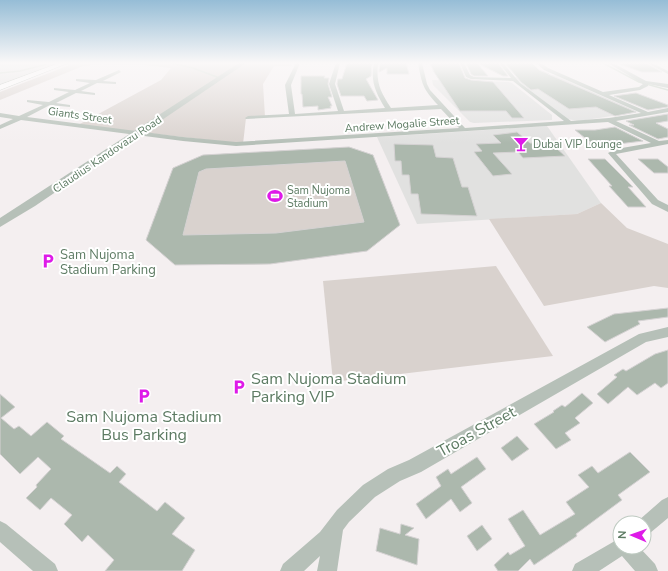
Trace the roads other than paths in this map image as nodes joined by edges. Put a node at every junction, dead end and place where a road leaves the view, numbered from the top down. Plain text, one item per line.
1 (60, 90) edge
2 (80, 90) edge
3 (203, 90) edge
4 (289, 90) edge
5 (334, 90) edge
6 (377, 90) edge
7 (428, 90) edge
8 (527, 90) edge
9 (593, 90) edge
10 (630, 90) edge
11 (75, 92) junction
12 (93, 94) dead end
13 (603, 94) junction
14 (30, 101) dead end
15 (49, 104) junction
16 (68, 106) dead end
17 (442, 107) junction
18 (389, 110) junction
19 (668, 110) edge
20 (342, 112) junction
21 (646, 113) junction
22 (0, 115) edge
23 (292, 115) junction
24 (20, 117) junction
25 (248, 118) dead end
26 (609, 120) junction
27 (570, 123) junction
28 (0, 127) edge
29 (464, 130) junction
30 (138, 133) junction
31 (668, 142) edge
32 (658, 144) junction
33 (668, 149) edge
34 (53, 190) junction
35 (31, 204) junction
36 (668, 209) edge
37 (0, 215) edge
38 (0, 223) edge
39 (0, 228) edge
40 (668, 332) edge
41 (668, 506) edge
42 (652, 520) edge
43 (335, 526) junction
44 (0, 530) edge
45 (612, 552) edge
46 (633, 555) edge
47 (48, 571) edge
48 (290, 571) edge
49 (327, 571) edge
50 (582, 571) edge
51 (648, 571) edge

1 - 11 street
2 - 11 street
3 - 30 street, Claudius Kandovazu Road
4 - 23 street
5 - 20 street
6 - 18 street
7 - 17 street
8 - 27 street
9 - 13 street
10 - 13 street
11 - 12 street
11 - 15 street
13 - 21 street
14 - 15 street
15 - 16 street
15 - 24 street
17 - 18 street
17 - 29 street
18 - 20 street
19 - 21 street, Andrew Mogalie Street
20 - 23 street
21 - 26 street, Andrew Mogalie Street
22 - 24 street, Giants Street
23 - 25 street
24 - 28 street
24 - 30 street, Giants Street
26 - 27 street, Andrew Mogalie Street
26 - 32 street
27 - 29 street, Andrew Mogalie Street
29 - 30 street, Andrew Mogalie Street
30 - 34 street, Claudius Kandovazu Road
31 - 32 street
32 - 33 street
32 - 36 street
34 - 35 street, Claudius Kandovazu Road
34 - 37 street
35 - 38 street, Claudius Kandovazu Road
35 - 39 street, Claudius Kandovazu Road
40 - 43 street, Troas Street
41 - 42 street
43 - 48 street, Troas Street
43 - 49 street
44 - 47 street
45 - 50 street
46 - 51 street

